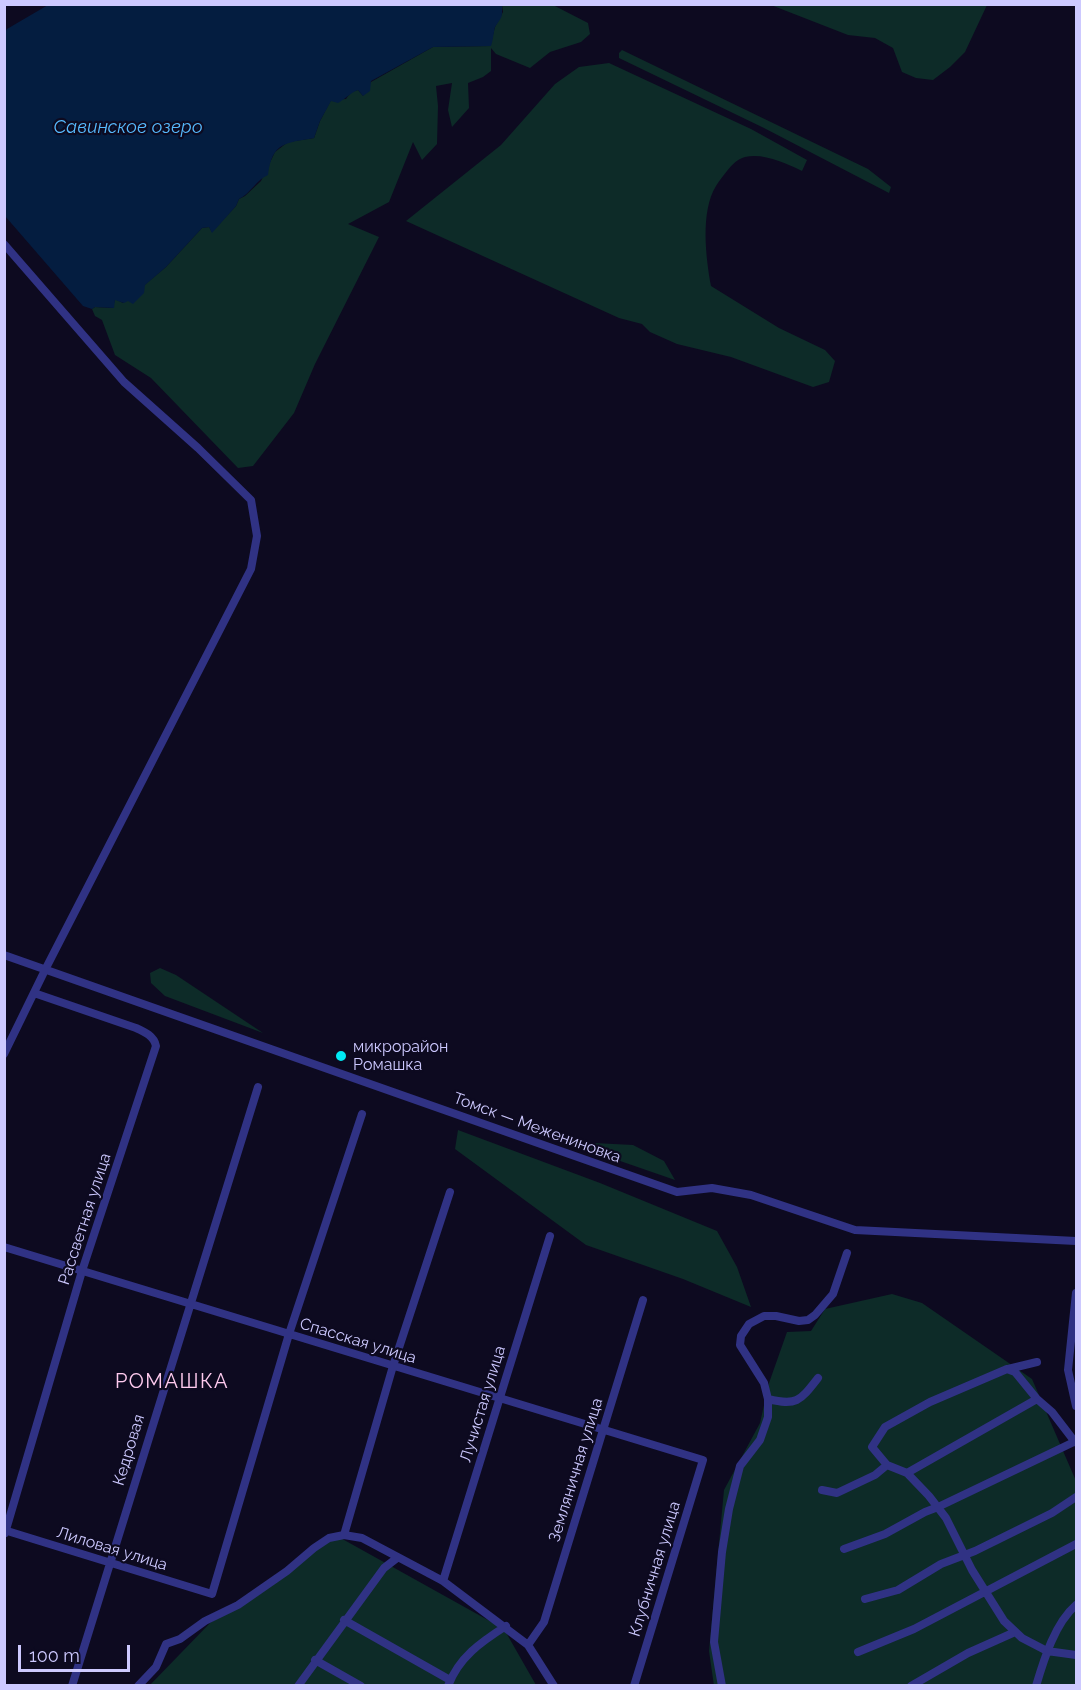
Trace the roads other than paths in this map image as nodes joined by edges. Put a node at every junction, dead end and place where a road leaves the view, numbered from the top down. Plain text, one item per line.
1 (4, 244) edge
2 (4, 955) edge
3 (46, 968) junction
4 (34, 993) junction
5 (4, 1054) edge
6 (258, 1087) dead end
7 (362, 1114) dead end
8 (450, 1192) dead end
9 (550, 1236) dead end
10 (1077, 1241) edge
11 (4, 1247) edge
12 (847, 1253) dead end
13 (82, 1271) junction
14 (1077, 1293) edge
15 (643, 1300) dead end
16 (190, 1304) junction
17 (289, 1334) junction
18 (1037, 1362) dead end
19 (393, 1366) junction
20 (1007, 1370) junction
21 (818, 1378) dead end
22 (500, 1398) junction
23 (768, 1399) junction
24 (1036, 1399) junction
25 (1077, 1406) edge
26 (603, 1429) junction
27 (1076, 1441) edge
28 (703, 1460) joint
29 (887, 1465) junction
30 (907, 1473) junction
31 (822, 1490) dead end
32 (1077, 1497) edge
33 (938, 1507) junction
34 (5, 1531) edge
35 (344, 1535) junction
36 (1077, 1544) edge
37 (844, 1549) dead end
38 (965, 1556) junction
39 (397, 1558) junction
40 (109, 1562) junction
41 (443, 1581) junction
42 (986, 1593) junction
43 (865, 1599) dead end
44 (1077, 1605) edge
45 (344, 1620) junction
46 (506, 1626) junction
47 (1015, 1632) junction
48 (528, 1645) junction
49 (1047, 1651) junction
50 (858, 1652) dead end
51 (1077, 1655) edge
52 (315, 1660) junction
53 (449, 1683) edge
54 (72, 1686) edge
55 (138, 1686) edge
56 (298, 1686) edge
57 (361, 1686) edge
58 (554, 1686) edge
59 (634, 1686) edge
60 (722, 1686) edge
61 (911, 1686) edge
62 (1036, 1686) edge

1 - 3 street
2 - 3 street, Томск — Межениновка
3 - 4 street
3 - 10 street, Томск — Межениновка
4 - 5 street
4 - 13 street, Рассветная улица
6 - 16 street, Кедровая
7 - 17 street
8 - 19 street
9 - 22 street, Лучистая улица
11 - 13 street, Спасская улица
12 - 23 street
13 - 16 street, Спасская улица
13 - 34 street, Рассветная улица
14 - 25 street
15 - 26 street, Земляничная улица
16 - 17 street, Спасская улица
16 - 40 street, Кедровая
17 - 19 street, Спасская улица
17 - 40 street, Лиловая улица
18 - 20 street
19 - 22 street, Спасская улица
19 - 35 street
20 - 24 street
20 - 29 street
21 - 23 street
22 - 26 street, Спасская улица
22 - 41 street, Лучистая улица
23 - 60 street
24 - 27 street
24 - 30 street
26 - 28 street, Спасская улица
26 - 48 street, Земляничная улица
27 - 33 street
28 - 59 street, Клубничная улица
29 - 30 street
29 - 31 street
30 - 33 street
32 - 38 street
33 - 37 street
33 - 38 street
34 - 40 street, Лиловая улица
35 - 39 street
35 - 55 street
36 - 42 street
38 - 42 street
38 - 43 street
39 - 41 street
39 - 45 street
40 - 54 street, Кедровая
41 - 46 street
42 - 47 street
42 - 50 street
44 - 49 street
45 - 52 street
45 - 53 street
46 - 48 street
46 - 53 street
47 - 49 street
47 - 61 street
48 - 58 street
49 - 51 street
49 - 62 street
52 - 56 street
52 - 57 street

